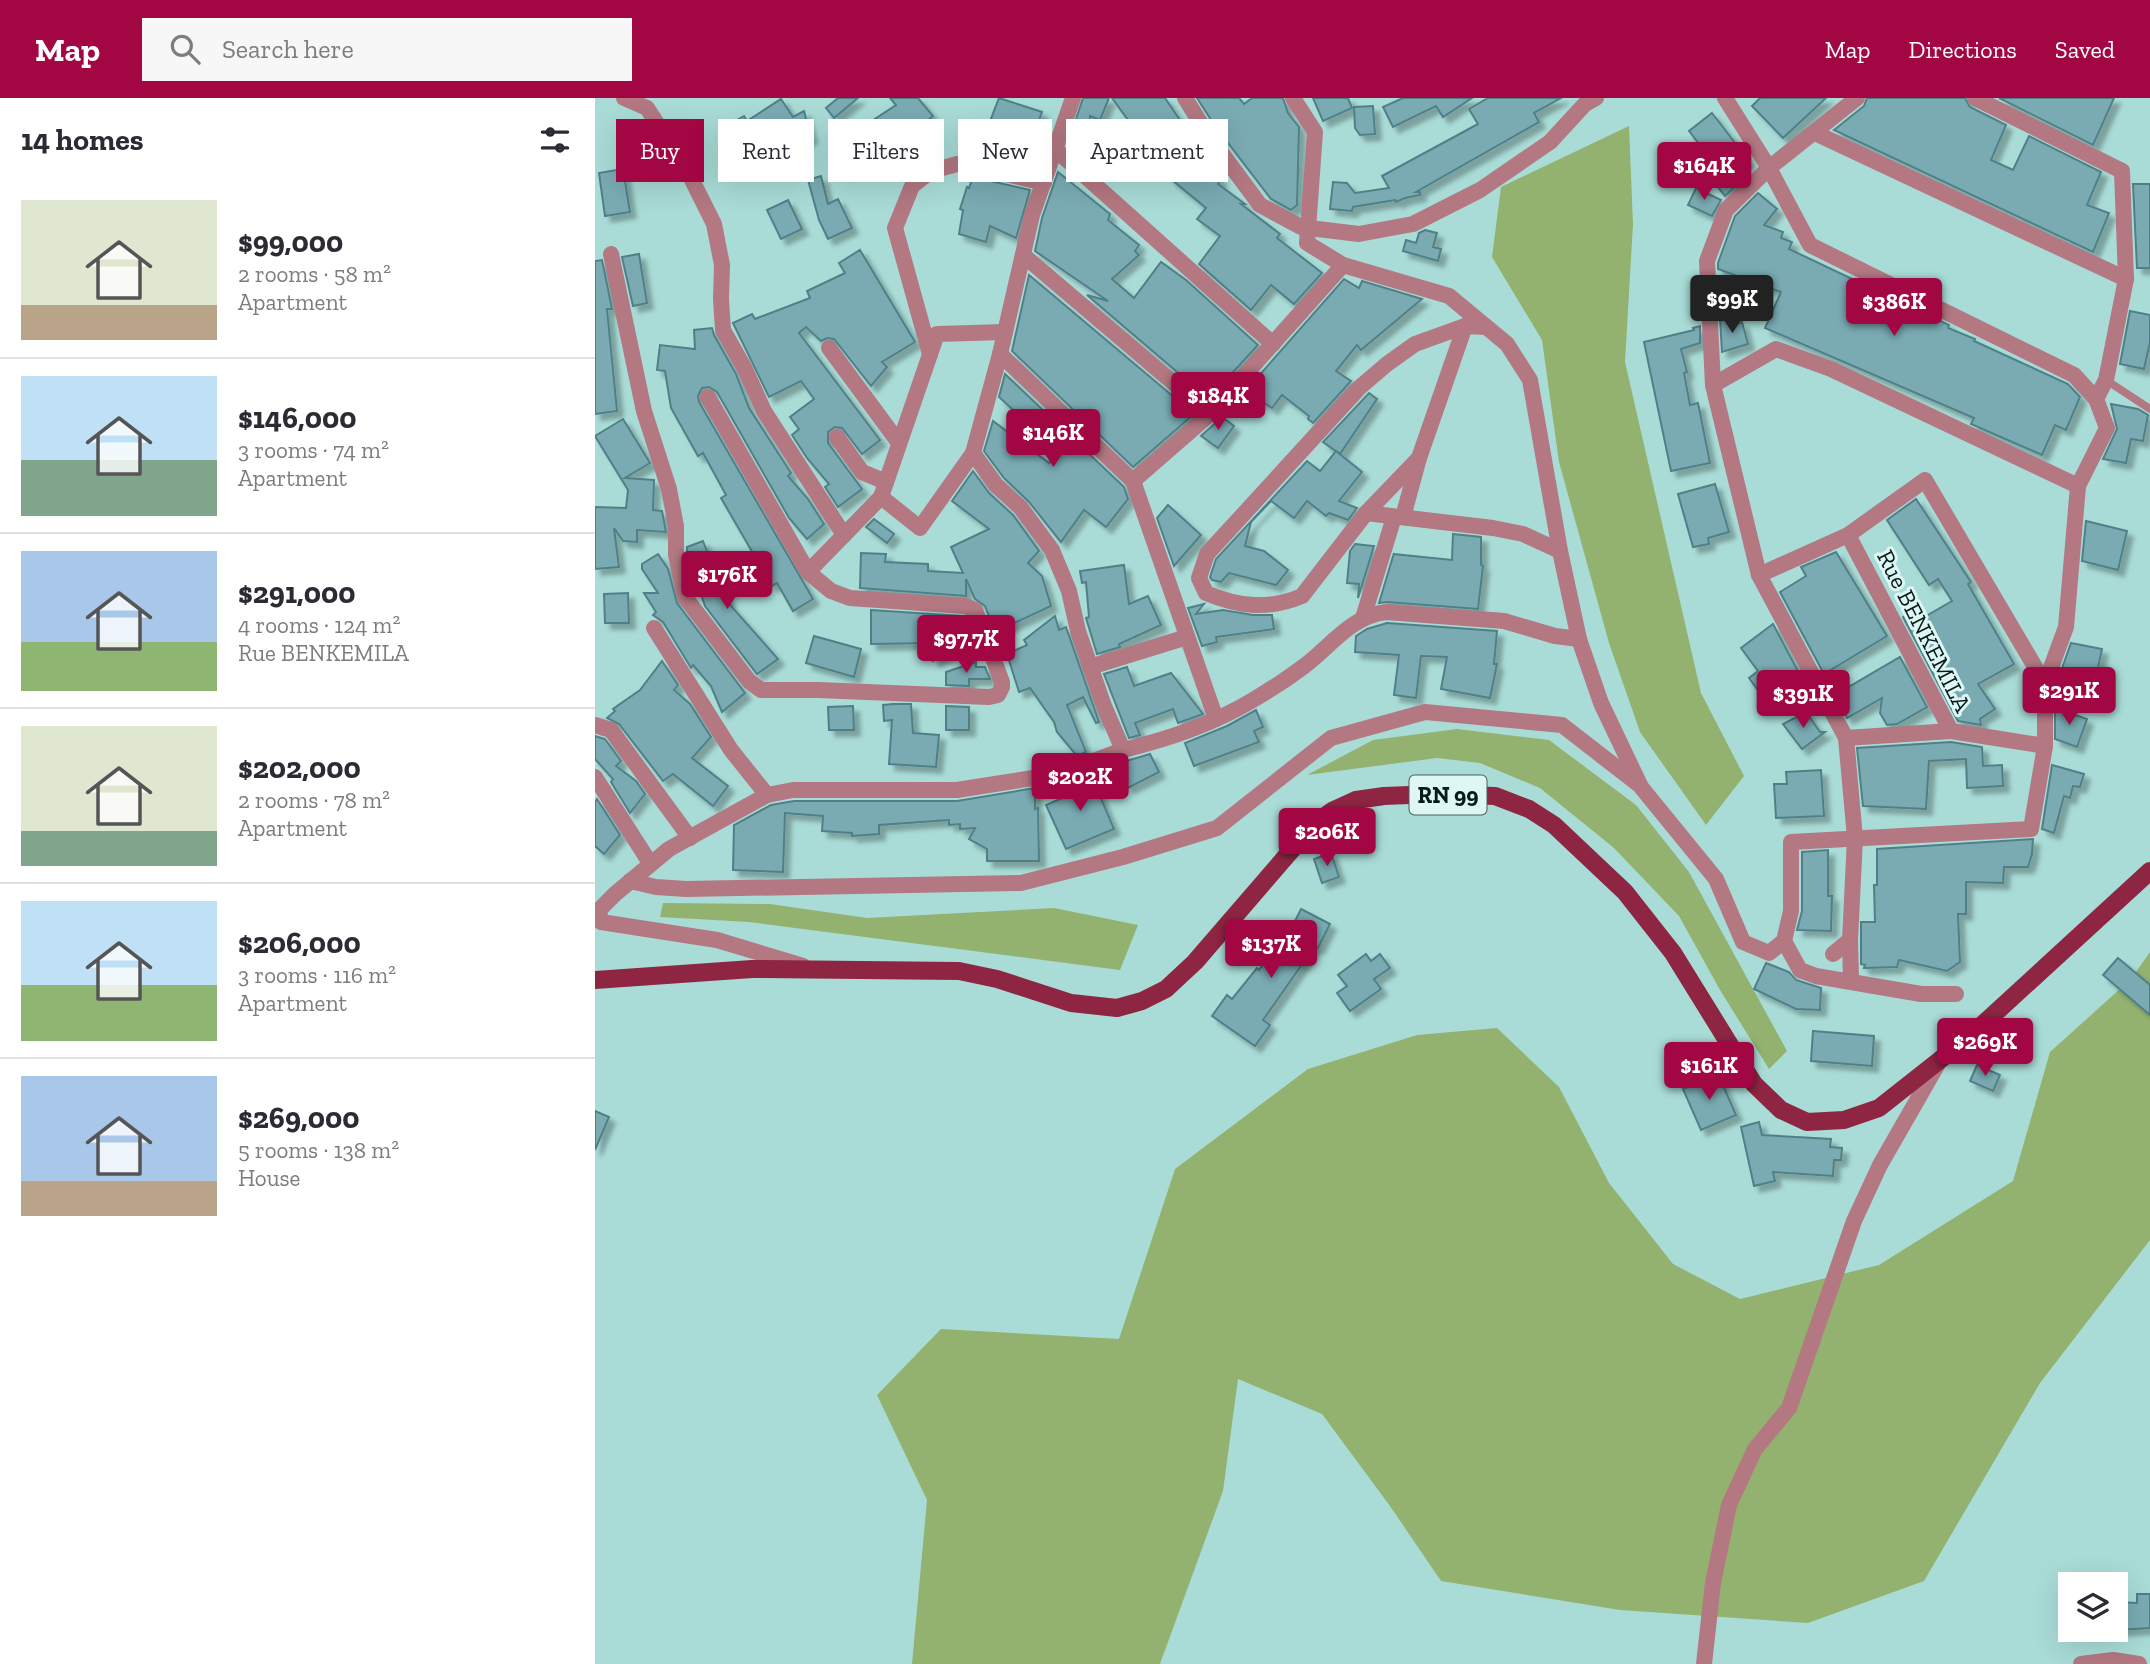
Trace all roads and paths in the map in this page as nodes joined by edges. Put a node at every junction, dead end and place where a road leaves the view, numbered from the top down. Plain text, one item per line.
1 (624, 98) edge
2 (1073, 98) edge
3 (1185, 98) edge
4 (1293, 98) edge
5 (1595, 98) edge
6 (1725, 98) edge
7 (1857, 98) edge
8 (1975, 98) edge
9 (1815, 133) junction
10 (1056, 150) junction
11 (1769, 168) junction
12 (1044, 183) junction
13 (1309, 228) junction
14 (611, 254) dead end
15 (1023, 255) junction
16 (1343, 265) junction
17 (2126, 279) junction
18 (1465, 326) junction
19 (1486, 327) junction
20 (1005, 332) junction
21 (1273, 344) junction
22 (829, 348) dead end
23 (1000, 354) junction
24 (930, 355) junction
25 (2106, 380) junction
26 (1713, 385) junction
27 (708, 397) dead end
28 (2096, 399) junction
29 (2150, 409) edge
30 (1210, 414) junction
31 (837, 437) dead end
32 (899, 443) junction
33 (973, 453) junction
34 (1419, 458) junction
35 (1133, 481) junction
36 (2078, 486) junction
37 (883, 489) junction
38 (1366, 513) junction
39 (1399, 517) junction
40 (844, 535) junction
41 (1848, 535) junction
42 (1560, 551) junction
43 (808, 572) junction
44 (1759, 575) junction
45 (1363, 618) junction
46 (654, 628) dead end
47 (1187, 637) junction
48 (1580, 639) junction
49 (1090, 667) junction
50 (2045, 684) junction
51 (1216, 719) junction
52 (595, 725) edge
53 (1951, 731) junction
54 (1846, 738) junction
55 (2045, 746) junction
56 (1123, 750) junction
57 (595, 777) edge
58 (1641, 787) junction
59 (767, 795) junction
60 (690, 838) junction
61 (1855, 838) junction
62 (650, 863) junction
63 (2150, 871) edge
64 (631, 881) junction
65 (1850, 940) junction
66 (1784, 941) junction
67 (1833, 954) dead end
68 (818, 971) junction
69 (595, 980) edge
70 (1851, 981) junction
71 (1956, 993) dead end
72 (1939, 1062) junction
73 (1704, 1664) edge
74 (2081, 1664) edge
75 (2139, 1664) edge

1 - 40 street
2 - 10 street
3 - 13 street
4 - 13 street
5 - 13 street
6 - 11 street
7 - 9 street
8 - 17 street
9 - 11 street
9 - 17 street
10 - 12 street
10 - 21 street
11 - 26 street
11 - 28 street
12 - 15 street
12 - 24 street
13 - 16 street
14 - 43 street
15 - 20 street
15 - 30 street
16 - 19 street
16 - 21 street
17 - 25 street
18 - 19 street
18 - 34 street
18 - 38 street
19 - 42 street
20 - 23 street
20 - 24 street
21 - 30 street
22 - 32 street
23 - 33 street
23 - 35 street
24 - 32 street
25 - 28 street
25 - 29 lane
26 - 36 street
26 - 44 street
27 - 43 street
28 - 36 street
30 - 35 street
31 - 37 street
32 - 37 street
33 - 37 street
33 - 49 street
34 - 38 street
34 - 39 street
35 - 47 street
36 - 50 street
37 - 40 street
38 - 39 street
39 - 42 street
39 - 45 street
40 - 43 street
41 - 44 street, Rue BENKEMILA
41 - 50 street, Rue BENKEMILA
41 - 53 street, Rue BENKEMILA
42 - 48 street
44 - 54 street
45 - 48 street
45 - 51 street
46 - 59 street
47 - 49 street
47 - 51 street
48 - 58 street
49 - 56 street
50 - 55 street
51 - 56 street
52 - 60 street
53 - 54 street, Rue BENKEMILA
53 - 55 street
54 - 61 street
55 - 61 street
56 - 59 street
57 - 62 street
58 - 64 street
58 - 66 street
59 - 60 street
60 - 62 street
61 - 65 street
61 - 66 street
62 - 64 street
63 - 72 main road, RN 99
64 - 68 street
65 - 67 street
65 - 70 street
66 - 70 street
68 - 69 main road, RN 99
68 - 72 main road, RN 99
70 - 71 street
72 - 73 street
74 - 75 street

